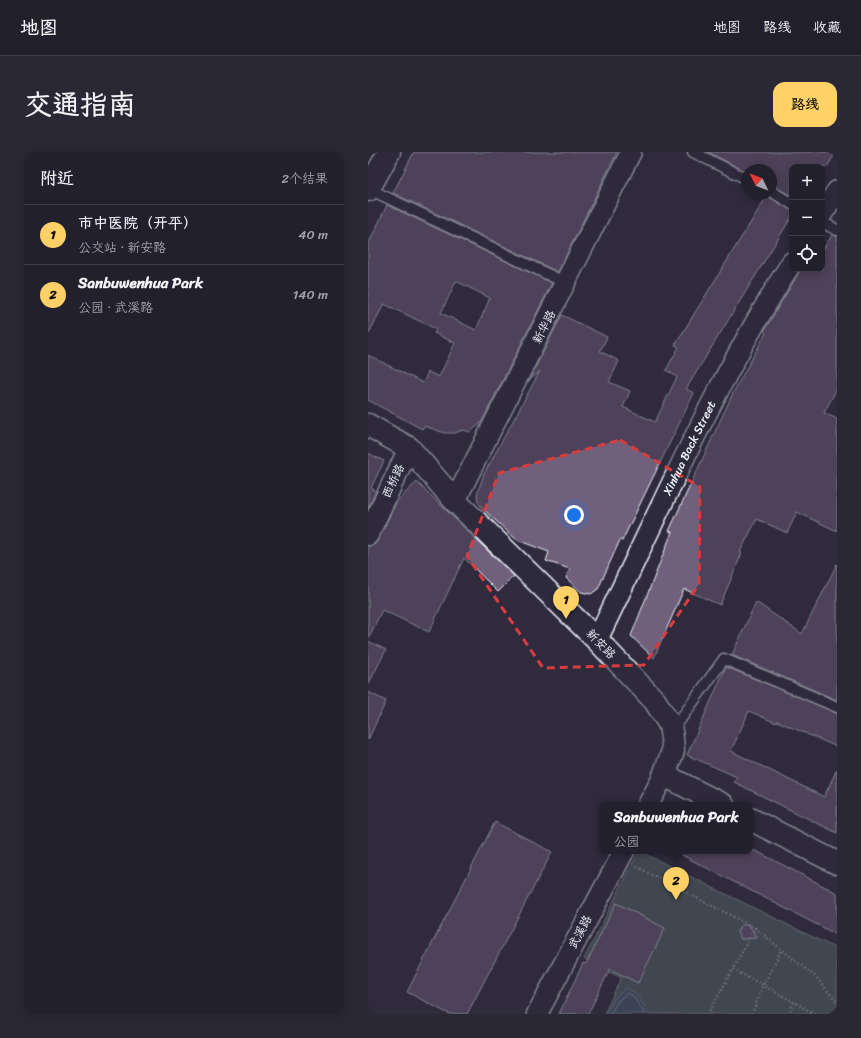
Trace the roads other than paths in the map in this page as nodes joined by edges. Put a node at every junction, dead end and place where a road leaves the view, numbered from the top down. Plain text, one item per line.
1 (389, 152) edge
2 (631, 152) edge
3 (693, 152) edge
4 (741, 175) edge
5 (368, 189) edge
6 (837, 191) edge
7 (777, 195) edge
8 (789, 202) edge
9 (825, 209) edge
10 (825, 224) edge
11 (837, 230) edge
12 (789, 267) edge
13 (566, 283) junction
14 (368, 425) edge
15 (409, 448) junction
16 (455, 501) junction
17 (368, 535) edge
18 (597, 640) junction
19 (837, 707) edge
20 (671, 732) junction
21 (664, 775) junction
22 (650, 802) edge
23 (717, 802) edge
24 (753, 821) edge
25 (622, 854) edge
26 (837, 863) edge
27 (537, 1014) edge

1 - 5 street
2 - 13 street, 新华路
3 - 4 lane
5 - 13 lane
6 - 9 street
7 - 8 lane
10 - 11 lane
12 - 18 street, Xinhua Back Street
13 - 16 street, 新华路
14 - 15 street, 新安路
15 - 16 street, 新安路
15 - 17 street, 西桥路
16 - 18 street, 新安路
18 - 20 street, 新安路
19 - 20 lane
20 - 21 street, 新安路
21 - 22 street
21 - 23 street
24 - 26 street
25 - 27 street, 武溪路

